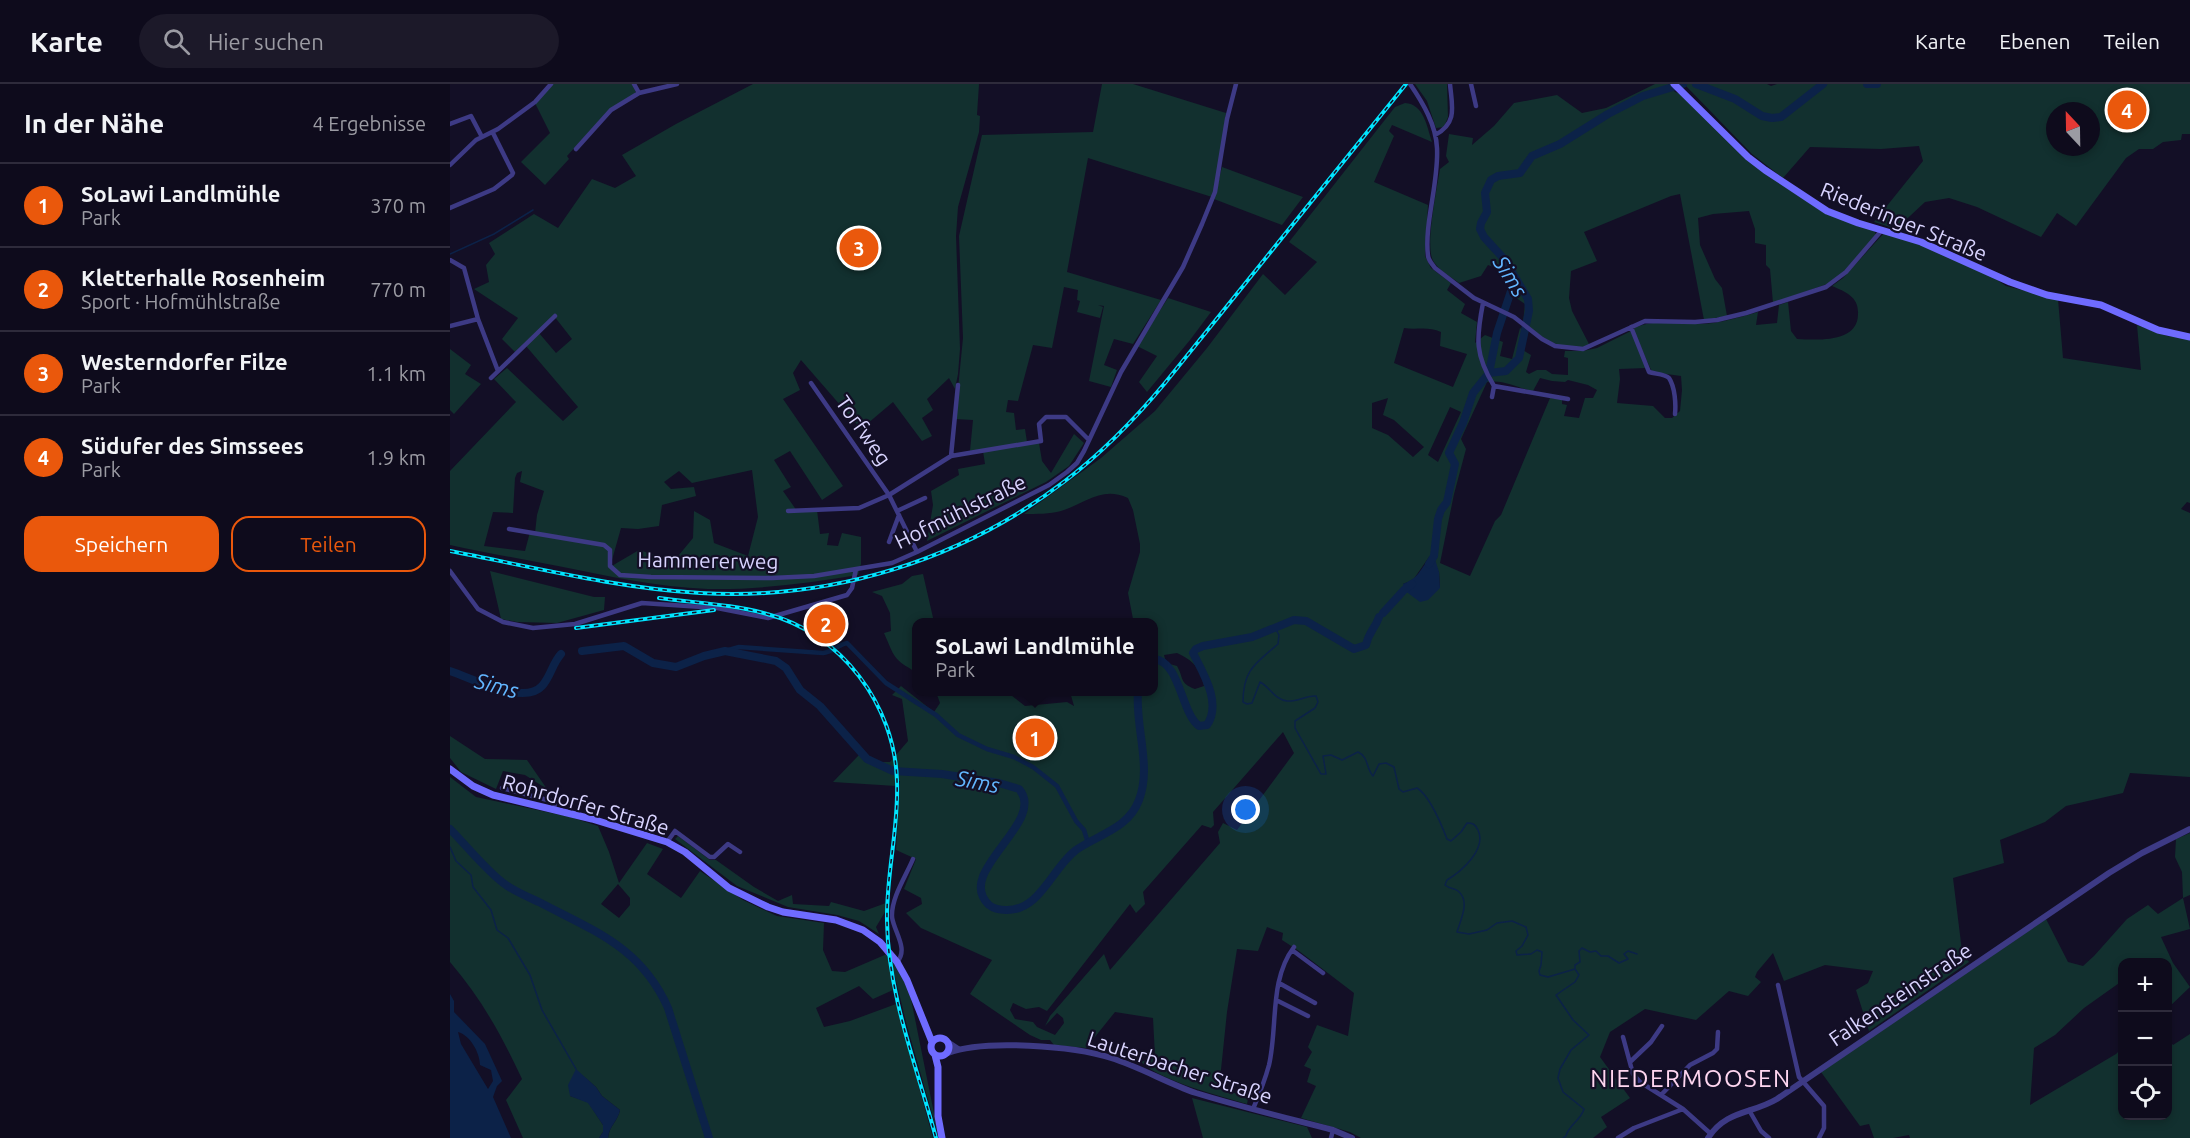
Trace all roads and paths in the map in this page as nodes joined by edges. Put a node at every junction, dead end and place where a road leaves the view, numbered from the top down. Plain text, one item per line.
1 (551, 84) edge
2 (634, 84) edge
3 (677, 84) edge
4 (1236, 84) edge
5 (1410, 84) edge
6 (1450, 84) edge
7 (1471, 84) edge
8 (1674, 84) edge
9 (639, 93) junction
10 (1476, 106) dead end
11 (450, 124) edge
12 (493, 133) junction
13 (1435, 135) junction
14 (482, 136) junction
15 (576, 149) dead end
16 (450, 165) edge
17 (450, 208) edge
18 (1882, 230) junction
19 (450, 260) edge
20 (1483, 303) junction
21 (555, 316) dead end
22 (478, 319) junction
23 (450, 326) edge
24 (1631, 327) junction
25 (2190, 337) edge
26 (498, 371) junction
27 (491, 378) dead end
28 (811, 383) dead end
29 (958, 385) dead end
30 (1494, 386) junction
31 (1492, 397) dead end
32 (1568, 399) dead end
33 (1675, 414) dead end
34 (1089, 441) junction
35 (951, 456) junction
36 (889, 495) junction
37 (925, 498) dead end
38 (788, 512) dead end
39 (898, 513) junction
40 (510, 529) dead end
41 (889, 542) dead end
42 (917, 552) junction
43 (856, 569) junction
44 (450, 572) edge
45 (450, 769) edge
46 (502, 788) dead end
47 (554, 810) junction
48 (2190, 830) edge
49 (667, 842) junction
50 (740, 852) dead end
51 (913, 859) dead end
52 (897, 962) junction
53 (1323, 973) dead end
54 (1279, 983) junction
55 (1778, 985) dead end
56 (1276, 1000) junction
57 (1315, 1003) dead end
58 (1308, 1016) dead end
59 (1662, 1026) dead end
60 (1719, 1032) dead end
61 (1623, 1037) dead end
62 (935, 1040) junction
63 (949, 1043) junction
64 (958, 1049) junction
65 (942, 1055) junction
66 (1629, 1062) junction
67 (1802, 1081) junction
68 (1661, 1095) junction
69 (1253, 1109) junction
70 (1683, 1109) junction
71 (1749, 1110) junction
72 (1333, 1130) junction
73 (1710, 1136) edge
74 (942, 1138) edge
75 (1331, 1138) edge
76 (1352, 1138) edge
77 (1618, 1138) edge
78 (1769, 1138) edge
79 (1819, 1138) edge

1 - 12 street
2 - 9 street
3 - 9 street
4 - 34 street, Hofmühlstraße
5 - 13 street
6 - 13 street
7 - 10 street
8 - 18 main road, Riederinger Straße
9 - 15 street
11 - 14 street
12 - 14 street
12 - 17 street
13 - 20 street
14 - 16 street
18 - 24 street
18 - 25 main road, Riederinger Straße
19 - 22 street
20 - 24 street
20 - 30 street
21 - 26 street
22 - 23 street
22 - 26 street
24 - 33 street
26 - 27 street
28 - 36 street, Torfweg
29 - 35 street
30 - 31 street
30 - 32 street
34 - 35 street
34 - 42 street, Hofmühlstraße
35 - 36 street
36 - 38 street
36 - 39 street, Torfweg
37 - 39 street
39 - 41 street
39 - 42 street, Torfweg
40 - 43 street, Hammererweg
42 - 43 street, Hofmühlstraße
43 - 44 street
45 - 47 main road, Rohrdorfer Straße
46 - 47 street
47 - 49 main road, Rohrdorfer Straße
48 - 67 street, Falkensteinstraße
49 - 50 street
49 - 52 main road, Rohrdorfer Straße
51 - 52 street
52 - 62 main road, Rohrdorfer Straße
53 - 54 street
54 - 56 street
54 - 57 street
55 - 67 street
56 - 58 street
56 - 69 street
59 - 66 street
60 - 68 street
61 - 66 street
62 - 63 main road
62 - 65 main road, Rohrdorfer Straße
63 - 64 street
63 - 65 main road
64 - 65 street, Lauterbacher Straße
64 - 69 street, Lauterbacher Straße
65 - 74 main road
66 - 68 street
67 - 71 street, Falkensteinstraße
67 - 79 street
68 - 70 street
69 - 72 street, Lauterbacher Straße
70 - 73 street
70 - 77 street
71 - 73 street, Falkensteinstraße
71 - 78 street
72 - 75 street
72 - 76 street, Lauterbacher Straße

